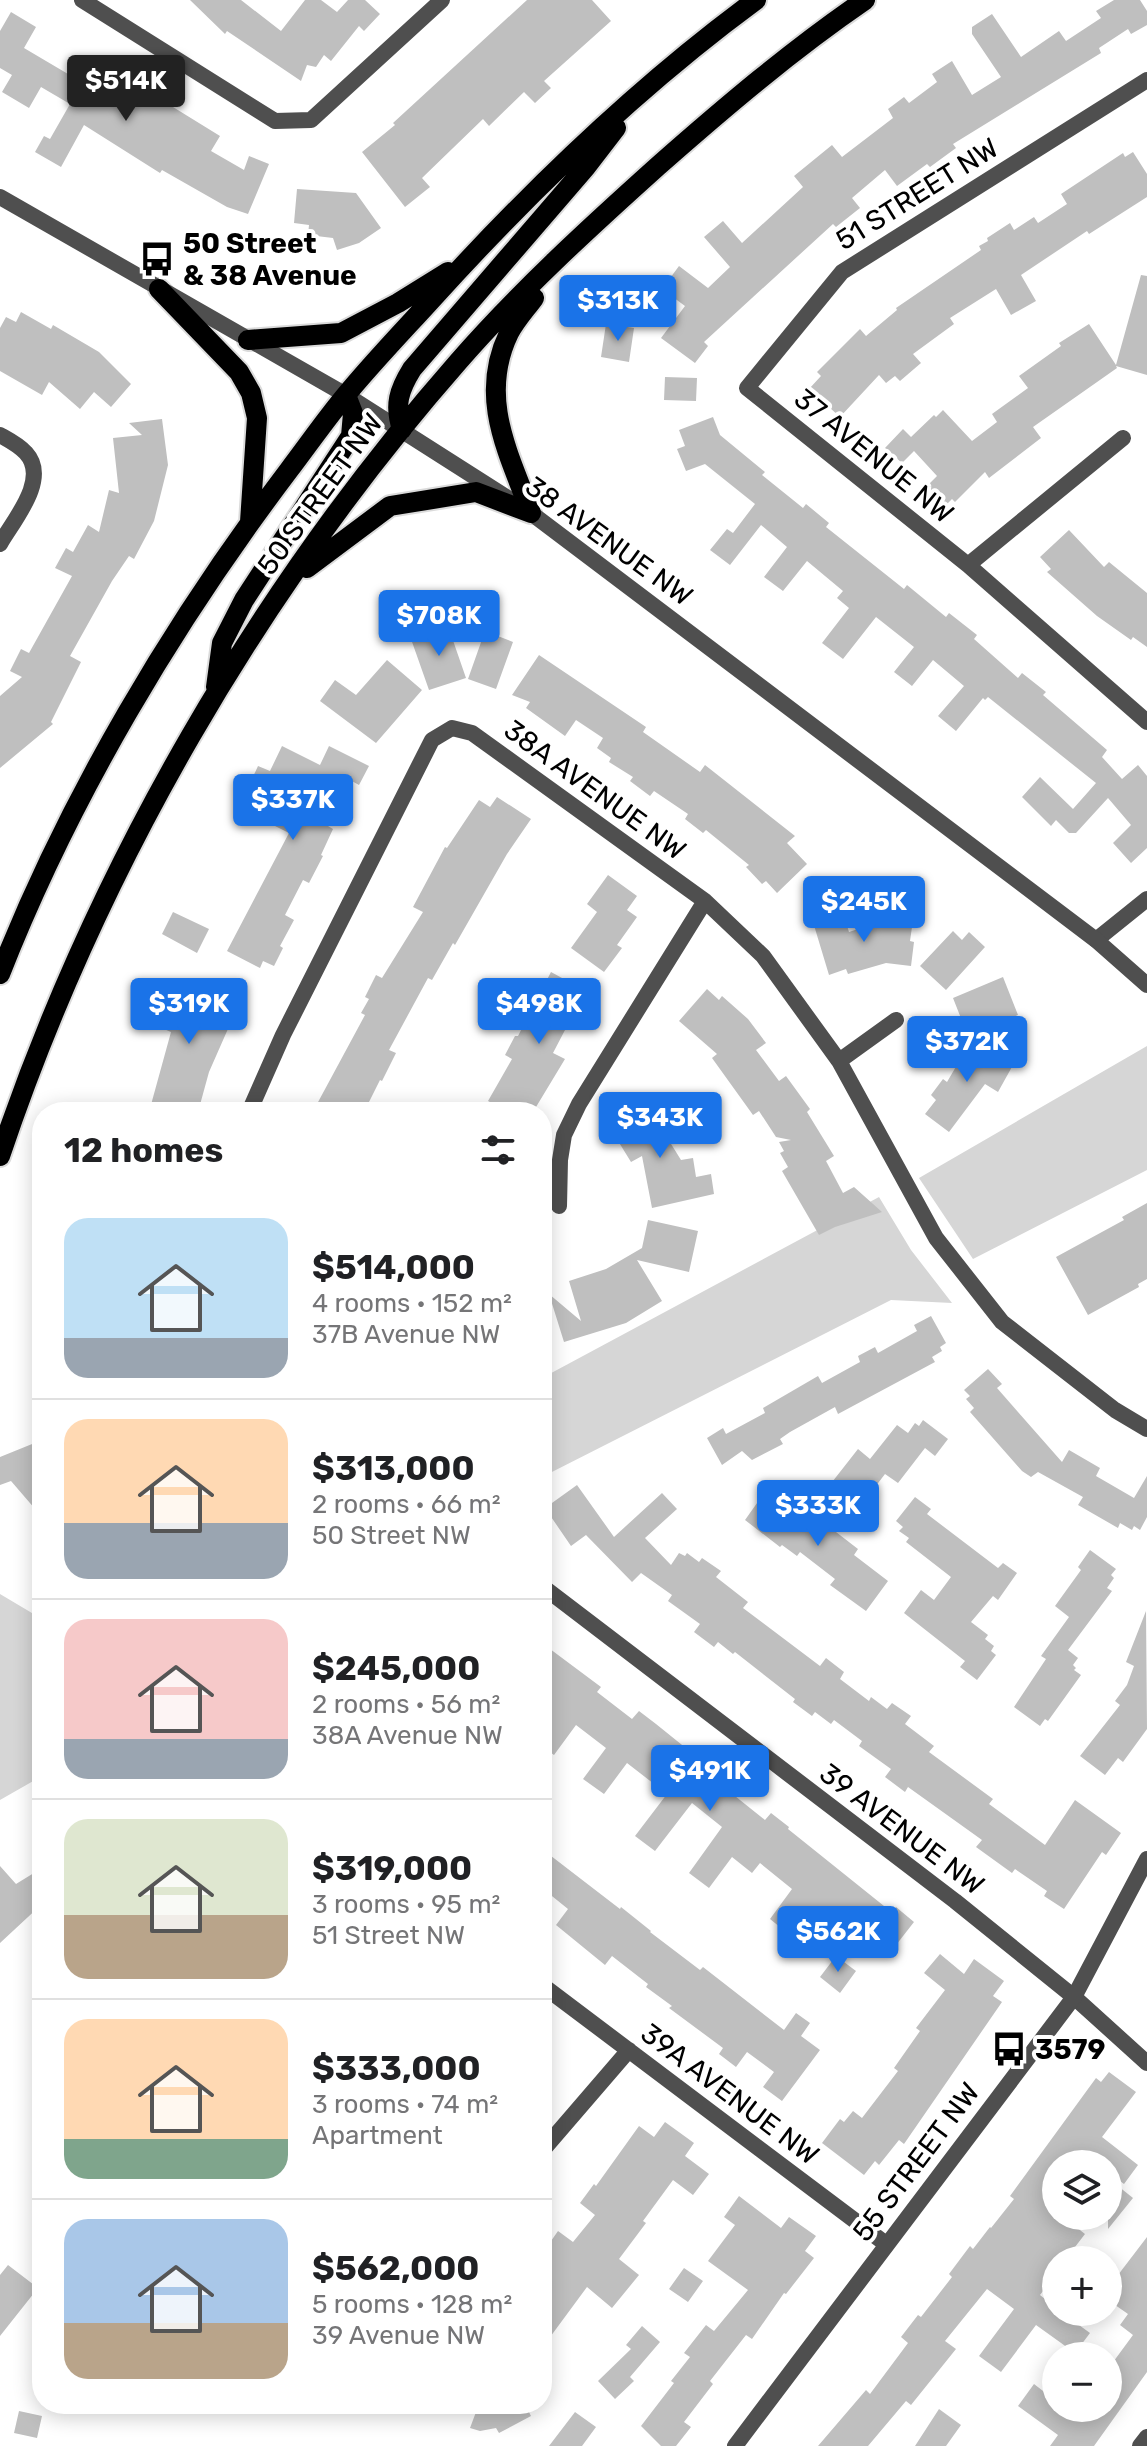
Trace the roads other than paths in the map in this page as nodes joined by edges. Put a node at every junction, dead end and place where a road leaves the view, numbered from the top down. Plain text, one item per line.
1 (82, 0) edge
2 (442, 0) edge
3 (756, 0) edge
4 (865, 0) edge
5 (1147, 80) edge
6 (647, 88) junction
7 (0, 197) edge
8 (577, 238) junction
9 (468, 259) junction
10 (159, 289) junction
11 (248, 340) junction
12 (747, 388) joint
13 (346, 395) junction
14 (402, 429) junction
15 (0, 435) edge
16 (1123, 438) dead end
17 (531, 513) junction
18 (250, 522) junction
19 (0, 544) edge
20 (968, 565) junction
21 (289, 583) junction
22 (215, 694) junction
23 (1147, 722) edge
24 (1147, 899) edge
25 (705, 901) junction
26 (1096, 940) junction
27 (0, 974) edge
28 (1147, 985) edge
29 (896, 1020) dead end
30 (839, 1061) junction
31 (253, 1102) edge
32 (0, 1156) edge
33 (559, 1206) dead end
34 (1147, 1429) edge
35 (552, 1594) edge
36 (1147, 1859) edge
37 (552, 1992) edge
38 (1074, 1997) junction
39 (629, 2050) junction
40 (1147, 2063) edge
41 (552, 2139) edge
42 (886, 2244) junction
43 (1147, 2437) edge
44 (735, 2446) edge
45 (1140, 2446) edge

1 - 2 street
3 - 6 main road, 50 STREET NW
4 - 8 main road, 50 STREET NW
5 - 12 street, 51 STREET NW
6 - 9 main road, 50 STREET NW
6 - 14 main road
7 - 10 street, 38 AVENUE NW
8 - 14 main road, 50 STREET NW
8 - 17 main road
9 - 11 main road
9 - 13 main road, 50 STREET NW
10 - 11 street, 38 AVENUE NW
10 - 18 main road
11 - 13 street, 38 AVENUE NW
12 - 20 street, 37 AVENUE NW
13 - 14 street, 38 AVENUE NW
13 - 18 main road, 50 STREET NW
13 - 22 main road
14 - 17 street, 38 AVENUE NW
14 - 21 main road, 50 STREET NW
15 - 19 street
16 - 20 street
17 - 21 main road
17 - 26 street, 38 AVENUE NW
18 - 27 main road, 50 STREET NW
20 - 23 street, 37 AVENUE NW
21 - 22 main road, 50 STREET NW
22 - 32 main road, 50 STREET NW
24 - 26 street
25 - 30 street, 38A AVENUE NW
25 - 31 street, 38A AVENUE NW
25 - 33 street
26 - 28 street, 38 AVENUE NW
29 - 30 street
30 - 34 street, 38A AVENUE NW
35 - 38 street, 39 AVENUE NW
36 - 38 street, 55 STREET NW
37 - 39 street, 39A AVENUE NW
38 - 40 street, 39 AVENUE NW
38 - 42 street, 55 STREET NW
39 - 41 street
39 - 42 street, 39A AVENUE NW
42 - 44 street, 55 STREET NW
43 - 45 street

